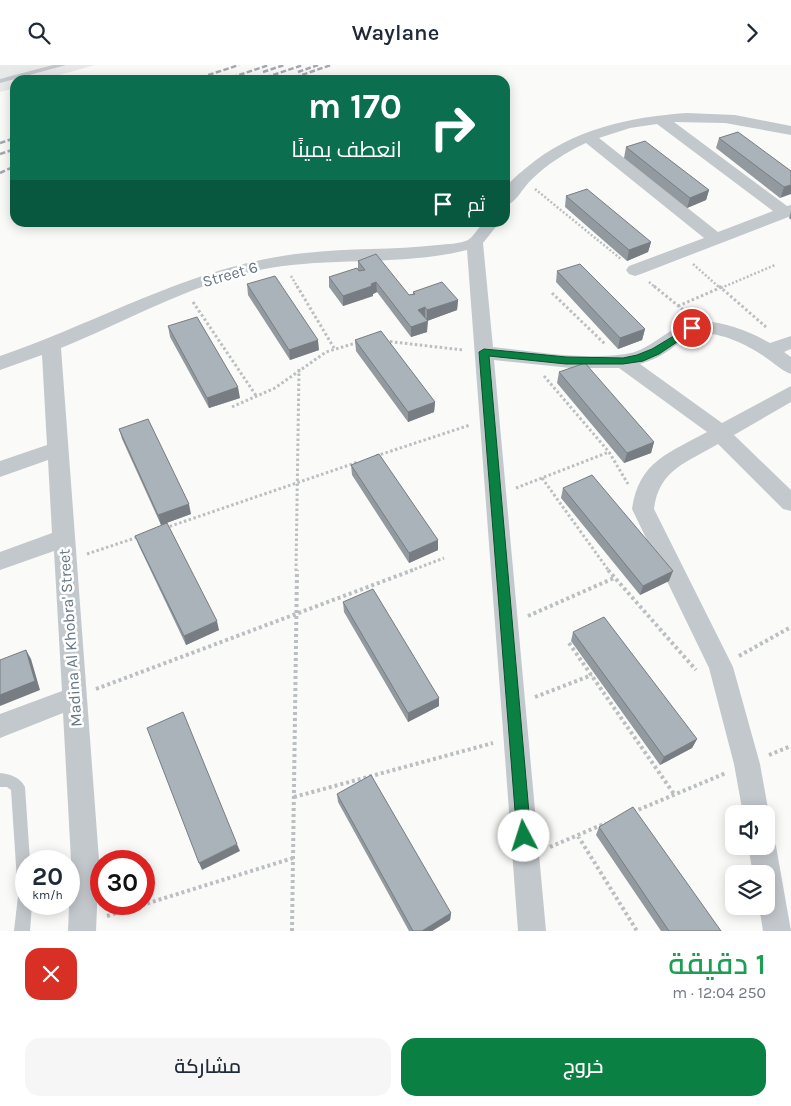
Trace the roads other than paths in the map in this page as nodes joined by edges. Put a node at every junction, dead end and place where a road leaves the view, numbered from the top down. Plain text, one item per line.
1 (62, 65) edge
2 (23, 75) edge
3 (660, 119) junction
4 (791, 131) edge
5 (588, 137) junction
6 (510, 195) edge
7 (788, 211) edge
8 (488, 227) edge
9 (716, 239) junction
10 (474, 243) junction
11 (635, 270) road end
12 (51, 345) junction
13 (782, 345) edge
14 (484, 352) junction
15 (623, 361) junction
16 (0, 363) edge
17 (791, 367) edge
18 (791, 393) edge
19 (721, 433) junction
20 (58, 449) junction
21 (0, 469) edge
22 (791, 503) edge
23 (64, 537) junction
24 (0, 561) edge
25 (73, 698) junction
26 (0, 726) edge
27 (0, 780) edge
28 (754, 805) edge
29 (764, 855) edge
30 (82, 927) edge
31 (22, 931) edge
32 (532, 931) edge
33 (777, 931) edge

1 - 2 lane
3 - 4 street
3 - 5 street
3 - 7 street
5 - 6 street
5 - 9 street
7 - 9 street
8 - 10 street
9 - 11 street
10 - 12 street, Street 6
10 - 14 street
12 - 16 street, Street 6
12 - 20 street, Madina Al Khobra' Street
13 - 15 street
13 - 17 street
14 - 15 street
14 - 32 street
15 - 19 street
18 - 19 street
19 - 22 street
19 - 28 street
20 - 21 street
20 - 23 street, Madina Al Khobra' Street
23 - 24 street
23 - 25 street, Madina Al Khobra' Street
25 - 26 street
25 - 30 street, Madina Al Khobra' Street
27 - 31 lane
29 - 33 street

